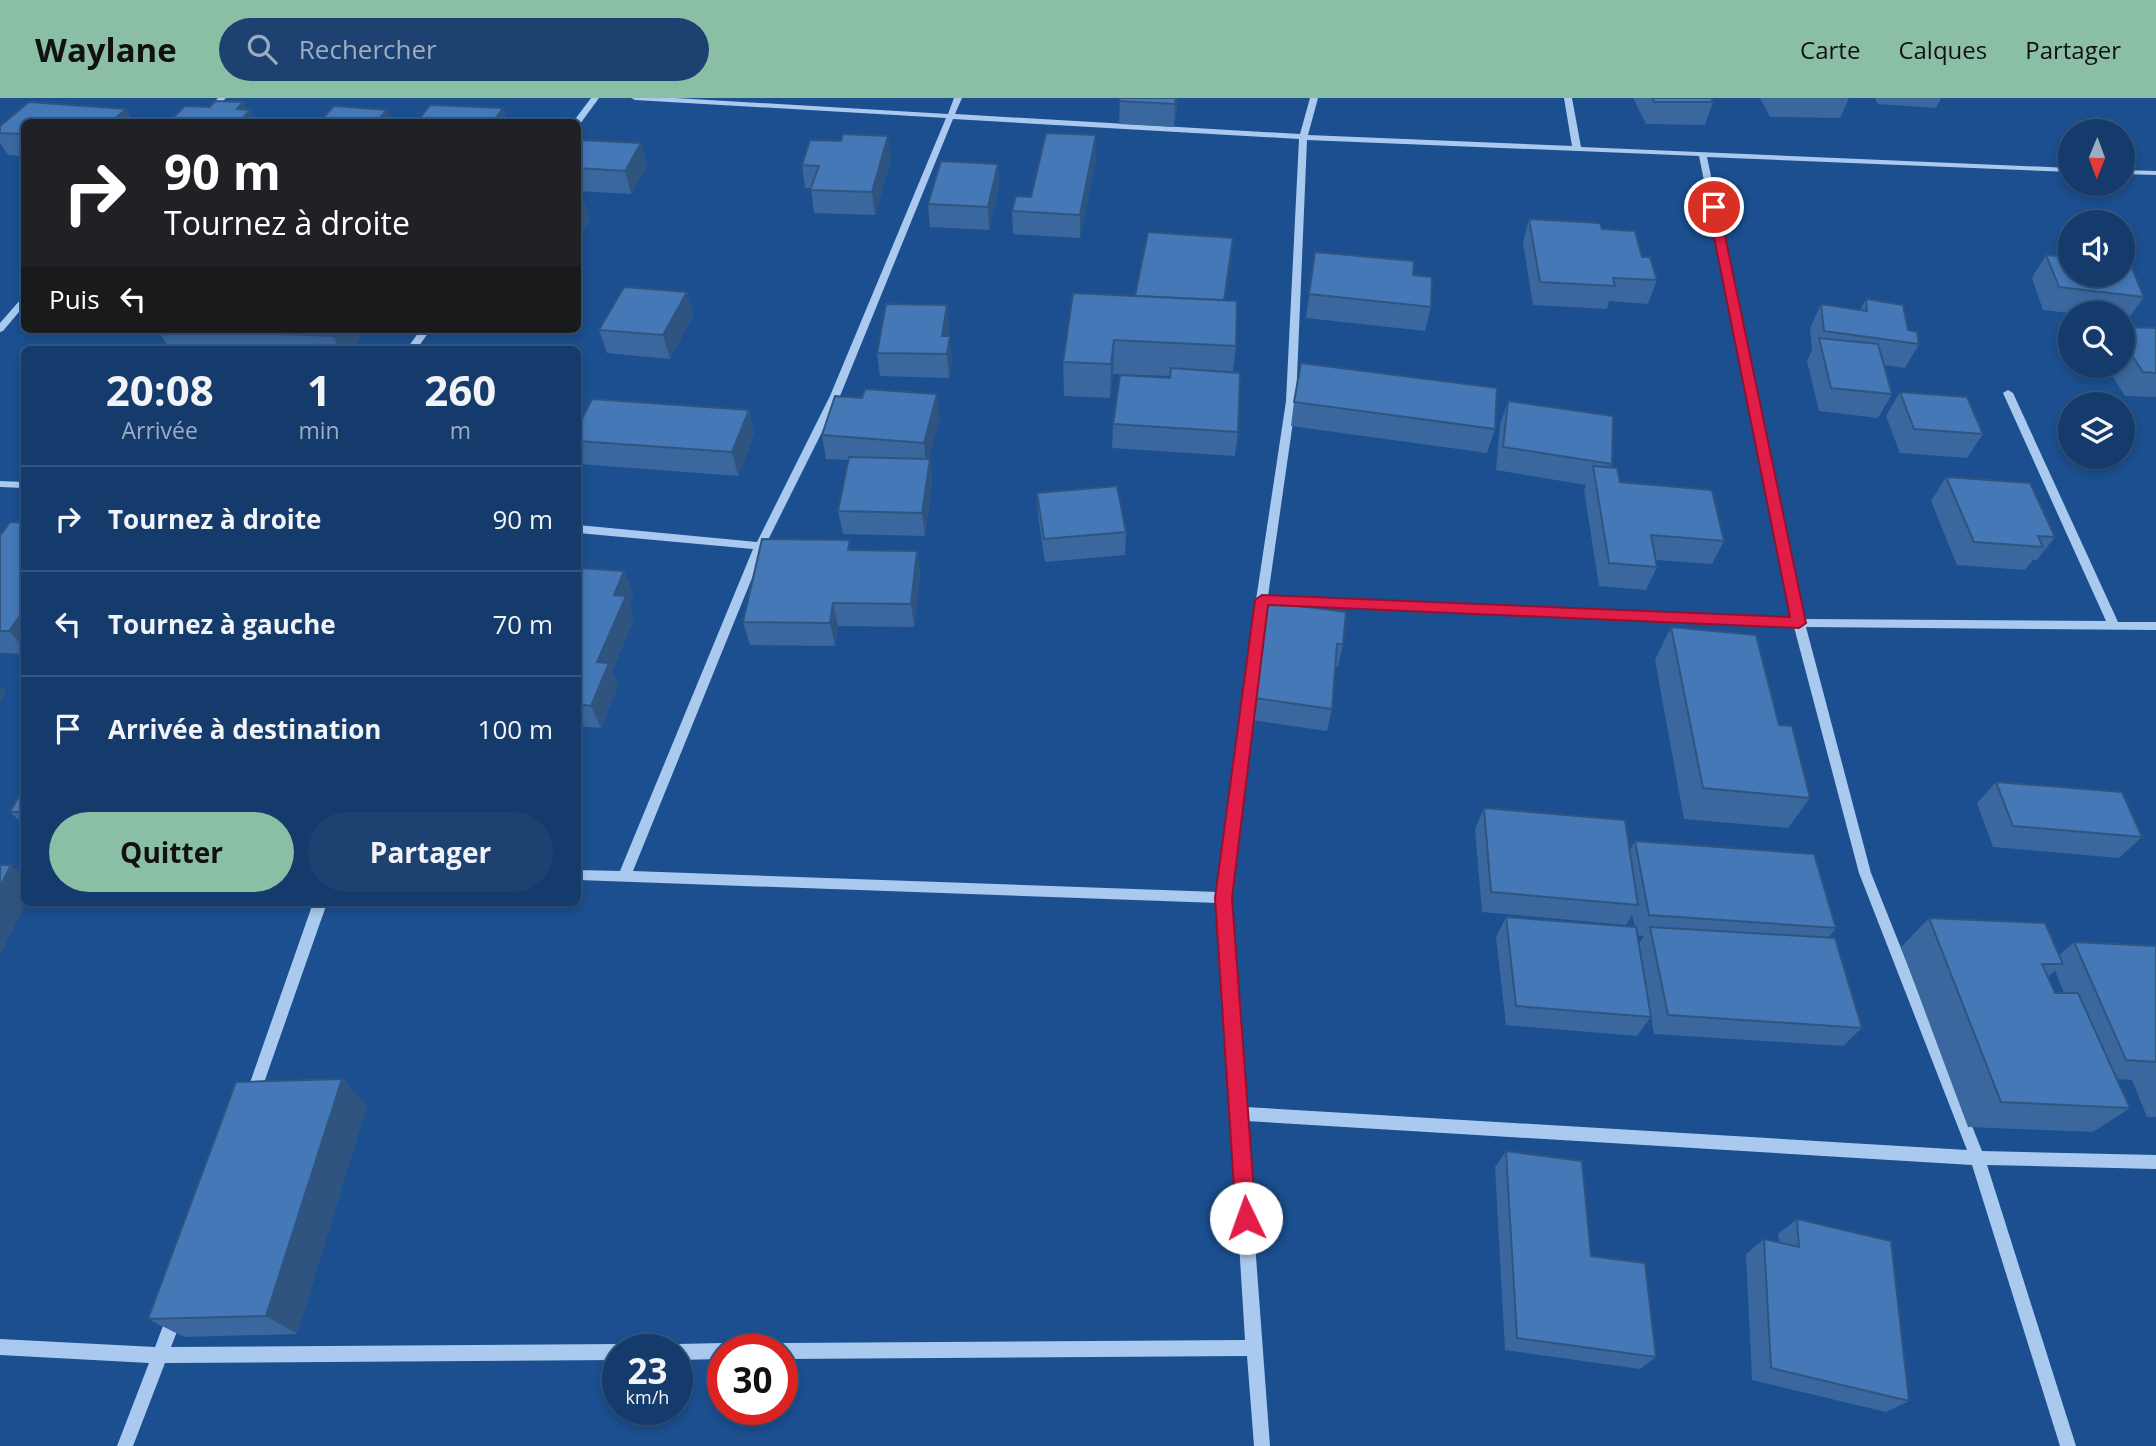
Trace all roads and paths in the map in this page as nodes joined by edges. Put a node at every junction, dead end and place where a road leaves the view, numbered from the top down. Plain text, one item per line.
1 (222, 98) edge
2 (595, 98) edge
3 (635, 98) edge
4 (958, 98) edge
5 (1314, 98) edge
6 (1569, 98) edge
7 (950, 116) junction
8 (201, 119) edge
9 (579, 119) edge
10 (1303, 137) junction
11 (1577, 149) junction
12 (1703, 155) junction
13 (2058, 170) edge
14 (2135, 172) edge
15 (2156, 173) edge
16 (21, 304) edge
17 (0, 329) edge
18 (2008, 393) dead end
19 (0, 484) edge
20 (21, 485) edge
21 (581, 530) edge
22 (760, 546) junction
23 (1262, 600) junction
24 (1799, 623) junction
25 (2114, 626) junction
26 (2156, 626) edge
27 (581, 874) edge
28 (624, 878) junction
29 (1224, 898) junction
30 (319, 906) edge
31 (248, 1109) edge
32 (1240, 1114) junction
33 (1977, 1158) junction
34 (2156, 1162) edge
35 (179, 1303) edge
36 (0, 1347) edge
37 (1254, 1348) junction
38 (798, 1351) edge
39 (602, 1352) edge
40 (161, 1354) junction
41 (125, 1446) edge
42 (1262, 1446) edge
43 (2068, 1446) edge

1 - 8 street
2 - 9 street
3 - 7 street
4 - 7 street
5 - 10 street
6 - 11 street
7 - 10 street
7 - 22 street
10 - 11 street
10 - 23 street
11 - 12 street
12 - 13 street
12 - 24 street
14 - 15 street
16 - 17 street
18 - 25 street
19 - 20 street
21 - 22 street
22 - 28 street
23 - 24 street
23 - 29 street
24 - 25 street
24 - 33 street
25 - 26 street
27 - 28 street
28 - 29 street
29 - 32 street
30 - 31 street
32 - 33 street
32 - 37 street
33 - 34 street
33 - 43 street
35 - 40 street
36 - 40 street
37 - 38 street
37 - 42 street
39 - 40 street
40 - 41 street

